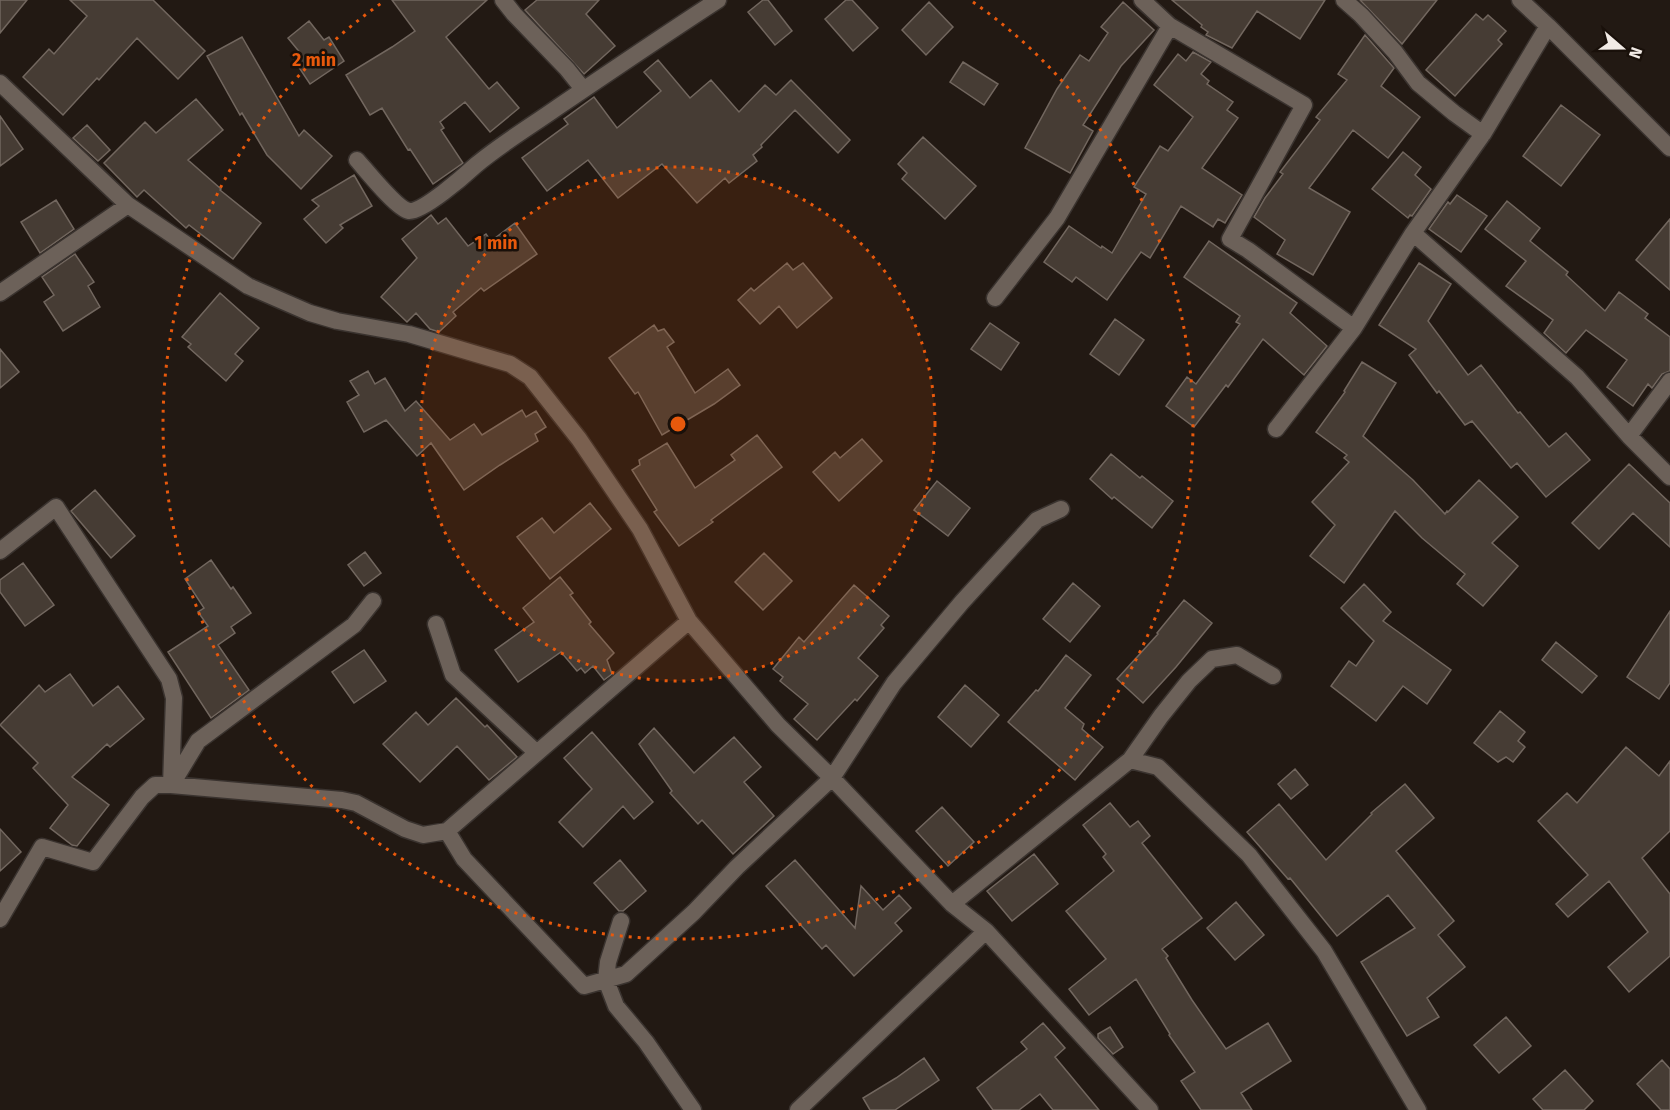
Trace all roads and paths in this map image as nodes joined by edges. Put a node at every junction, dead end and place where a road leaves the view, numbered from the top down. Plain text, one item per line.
1 (503, 0) edge
2 (718, 0) edge
3 (1142, 0) edge
4 (1344, 0) edge
5 (1520, 0) edge
6 (1170, 26) junction
7 (1548, 26) junction
8 (0, 83) edge
9 (583, 89) junction
10 (1483, 134) junction
11 (1670, 148) edge
12 (357, 160) dead end
13 (128, 205) junction
14 (1413, 233) junction
15 (0, 293) edge
16 (995, 298) dead end
17 (1354, 328) junction
18 (1670, 381) edge
19 (1276, 429) dead end
20 (1629, 436) junction
21 (1670, 477) edge
22 (1061, 509) dead end
23 (0, 550) edge
24 (372, 602) dead end
25 (689, 621) junction
26 (436, 624) dead end
27 (1273, 676) dead end
28 (537, 753) junction
29 (1130, 760) junction
30 (832, 778) junction
31 (171, 784) junction
32 (447, 831) junction
33 (952, 904) junction
34 (0, 919) edge
35 (621, 921) dead end
36 (986, 931) junction
37 (606, 980) junction
38 (693, 1110) edge
39 (798, 1110) edge
40 (1150, 1110) edge
41 (1418, 1110) edge

1 - 9 street
2 - 9 street
3 - 6 street
4 - 10 street
5 - 7 street
6 - 16 street
6 - 17 street
7 - 10 street
7 - 11 street
8 - 13 street
9 - 12 street
10 - 14 street
13 - 15 street
13 - 25 street
14 - 17 street
14 - 20 street
17 - 19 street
18 - 20 street
20 - 21 street
22 - 30 street
23 - 31 street
24 - 31 street
25 - 28 street
25 - 30 street
26 - 28 street
27 - 29 street
28 - 32 street
29 - 33 street
29 - 41 street
30 - 33 street
30 - 37 street
31 - 32 street
31 - 34 street
32 - 37 street
33 - 36 street
35 - 37 street
36 - 39 street
36 - 40 street
37 - 38 street

